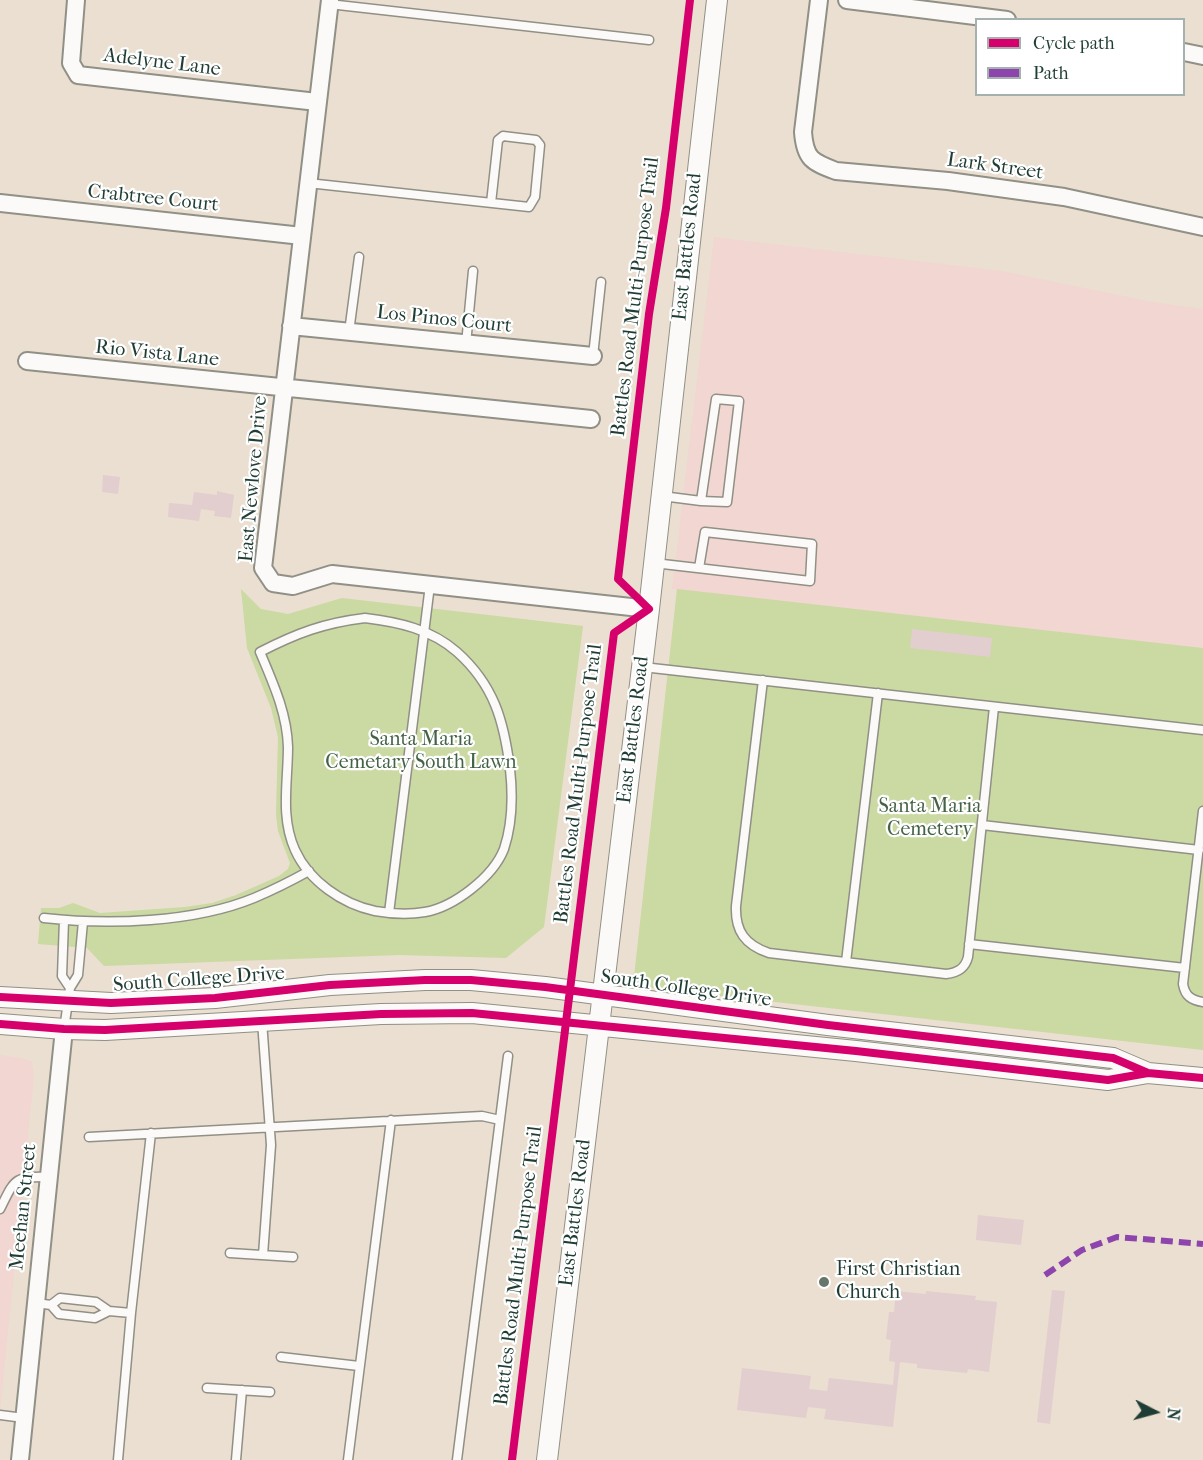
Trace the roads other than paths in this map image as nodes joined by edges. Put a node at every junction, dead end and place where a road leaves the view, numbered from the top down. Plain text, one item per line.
1 (76, 0) edge
2 (717, 0) edge
3 (819, 0) edge
4 (847, 0) edge
5 (329, 2) edge
6 (991, 18) edge
7 (649, 40) dead end
8 (1185, 52) edge
9 (1203, 56) edge
10 (317, 102) junction
11 (308, 183) junction
12 (0, 203) edge
13 (491, 203) junction
14 (1203, 227) edge
15 (302, 236) junction
16 (359, 257) dead end
17 (473, 271) dead end
18 (601, 282) dead end
19 (291, 326) junction
20 (349, 332) junction
21 (466, 344) junction
22 (593, 356) joint
23 (27, 361) dead end
24 (283, 388) junction
25 (591, 419) dead end
26 (662, 496) junction
27 (701, 501) junction
28 (654, 563) junction
29 (699, 568) junction
30 (430, 585) junction
31 (649, 609) junction
32 (424, 631) junction
33 (642, 667) junction
34 (763, 680) junction
35 (878, 693) junction
36 (994, 706) junction
37 (1203, 730) edge
38 (1203, 812) edge
39 (982, 825) junction
40 (1199, 850) junction
41 (309, 872) junction
42 (388, 913) junction
43 (44, 918) dead end
44 (64, 920) junction
45 (82, 922) junction
46 (969, 944) junction
47 (846, 962) junction
48 (1185, 968) junction
49 (69, 995) junction
50 (603, 995) junction
51 (0, 998) edge
52 (1203, 1002) edge
53 (262, 1021) junction
54 (0, 1024) edge
55 (599, 1026) junction
56 (64, 1029) junction
57 (508, 1056) dead end
58 (1148, 1072) junction
59 (1203, 1078) edge
60 (391, 1120) junction
61 (500, 1120) junction
62 (268, 1126) junction
63 (151, 1133) junction
64 (89, 1137) dead end
65 (49, 1177) junction
66 (0, 1209) edge
67 (230, 1253) dead end
68 (263, 1255) junction
69 (292, 1257) dead end
70 (44, 1304) junction
71 (109, 1311) junction
72 (131, 1314) junction
73 (281, 1357) dead end
74 (359, 1366) junction
75 (207, 1388) dead end
76 (242, 1390) junction
77 (270, 1392) dead end
78 (0, 1414) edge
79 (24, 1418) junction
80 (20, 1460) edge
81 (118, 1460) edge
82 (236, 1460) edge
83 (348, 1460) edge
84 (457, 1460) edge
85 (546, 1460) edge

1 - 10 street, Adelyne Lane
2 - 26 street, East Battles Road
3 - 14 street, Lark Street
4 - 6 street
5 - 7 lane
5 - 10 street, East Newlove Drive
8 - 9 street
10 - 11 street, East Newlove Drive
11 - 13 lane
11 - 15 street, East Newlove Drive
12 - 15 street, Crabtree Court
13 - 13 lane
15 - 19 street, East Newlove Drive
16 - 20 lane
17 - 21 lane
18 - 22 lane
19 - 20 street, Los Pinos Court
19 - 24 street, East Newlove Drive
20 - 21 street, Los Pinos Court
21 - 22 street, Los Pinos Court
23 - 24 street, Rio Vista Lane
24 - 25 street, Rio Vista Lane
24 - 30 street, East Newlove Drive
26 - 27 lane
26 - 28 street, East Battles Road
27 - 27 lane
28 - 29 lane
28 - 31 street, East Battles Road
29 - 29 lane
30 - 31 street, East Newlove Drive
30 - 32 lane
31 - 33 street, East Battles Road
32 - 41 lane
32 - 42 lane
32 - 42 lane
33 - 34 lane
33 - 50 street, East Battles Road
34 - 35 lane
34 - 47 lane
35 - 36 lane
35 - 47 lane
36 - 37 lane
36 - 39 lane
38 - 40 lane
39 - 40 lane
39 - 46 lane
40 - 48 lane
41 - 42 lane
41 - 45 lane
43 - 44 lane
44 - 45 lane
44 - 49 lane
45 - 49 lane
46 - 47 lane
46 - 48 lane
48 - 52 lane
49 - 50 street, South College Drive
49 - 51 street, South College Drive
49 - 56 lane
50 - 55 street, East Battles Road
50 - 58 street, South College Drive
53 - 55 street, South College Drive
53 - 56 street, South College Drive
53 - 62 lane
54 - 56 street, South College Drive
55 - 58 street, South College Drive
55 - 85 street, East Battles Road
56 - 65 street, Meehan Street
57 - 61 lane
58 - 59 street, South College Drive
60 - 61 lane
60 - 62 lane
60 - 74 lane
61 - 84 lane
62 - 63 lane
62 - 68 lane
63 - 64 lane
63 - 72 lane
65 - 66 lane
65 - 70 street, Meehan Street
67 - 68 lane
68 - 69 lane
70 - 71 lane
70 - 71 lane
70 - 79 street, Meehan Street
71 - 72 lane
72 - 81 lane
73 - 74 lane
74 - 83 lane
75 - 76 lane
76 - 77 lane
76 - 82 lane
78 - 79 lane
79 - 80 street, Meehan Street

